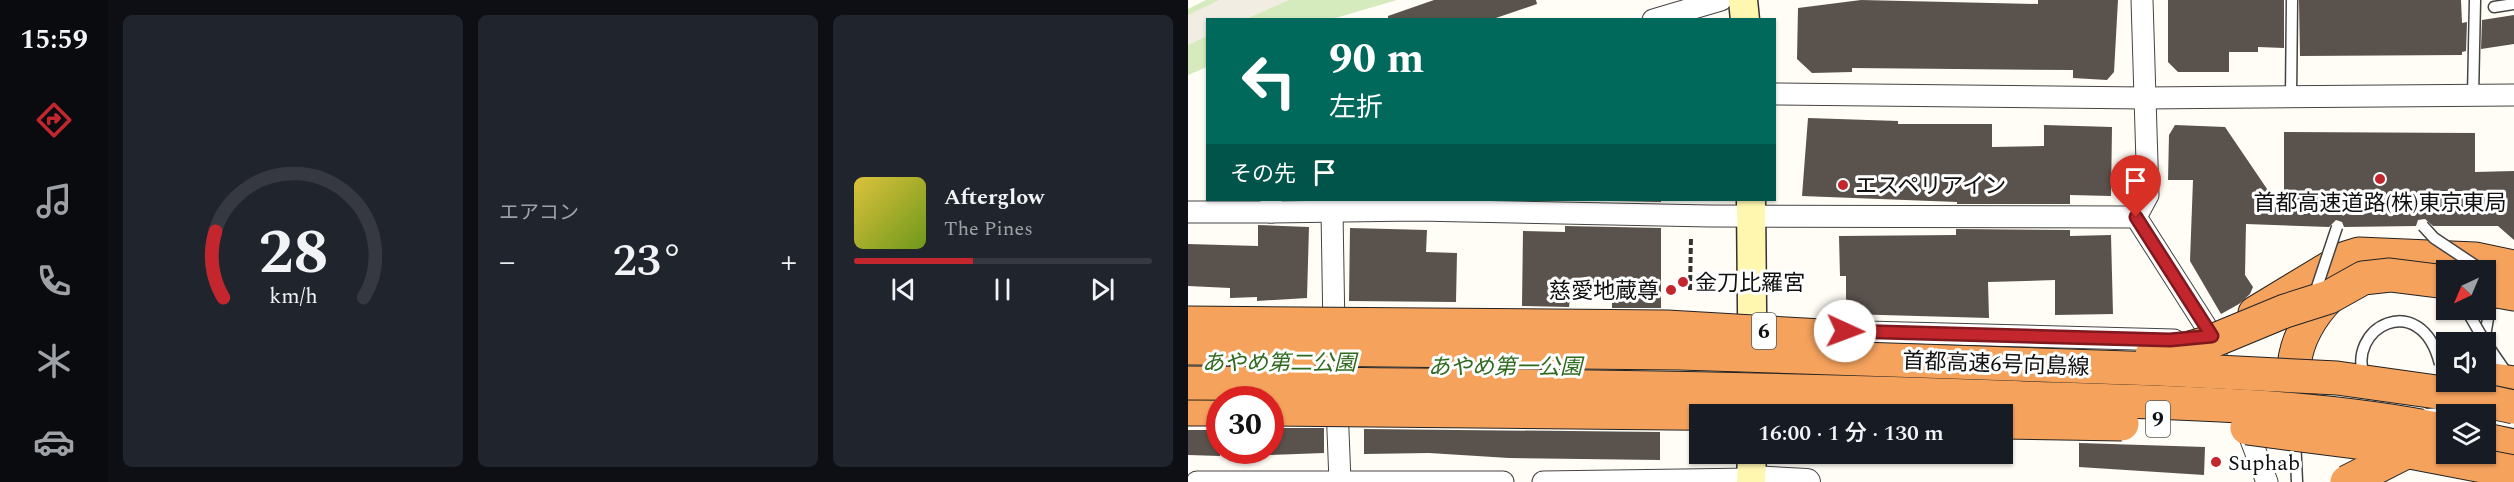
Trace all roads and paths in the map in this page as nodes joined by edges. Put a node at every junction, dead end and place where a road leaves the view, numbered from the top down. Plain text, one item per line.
1 (1721, 0) edge
2 (1743, 0) edge
3 (2142, 0) edge
4 (2292, 0) edge
5 (2475, 0) edge
6 (2514, 4) edge
7 (2494, 7) dead end
8 (1660, 18) edge
9 (1745, 18) edge
10 (1776, 94) edge
11 (2514, 95) edge
12 (2473, 96) junction
13 (2291, 97) junction
14 (2143, 98) junction
15 (1417, 205) edge
16 (1555, 205) edge
17 (1271, 206) edge
18 (1752, 207) edge
19 (1332, 211) junction
20 (1188, 212) edge
21 (2136, 217) junction
22 (2423, 226) dead end
23 (2337, 227) dead end
24 (1691, 234) dead end
25 (2467, 260) edge
26 (2514, 267) edge
27 (2436, 282) edge
28 (2436, 282) edge
29 (1690, 290) dead end
30 (2498, 293) edge
31 (2321, 299) junction
32 (2514, 299) edge
33 (1188, 323) edge
34 (1752, 328) junction
35 (2487, 332) edge
36 (2212, 336) junction
37 (1188, 348) edge
38 (2436, 351) edge
39 (2496, 358) edge
40 (2436, 371) edge
41 (2337, 378) junction
42 (1754, 381) junction
43 (2496, 381) edge
44 (1188, 383) edge
45 (2514, 383) edge
46 (2475, 392) edge
47 (1954, 395) junction
48 (2375, 396) dead end
49 (1753, 404) edge
50 (2514, 407) edge
51 (1188, 409) edge
52 (1206, 409) edge
53 (1284, 410) edge
54 (1689, 413) edge
55 (2416, 413) dead end
56 (2013, 422) edge
57 (2279, 426) junction
58 (2349, 437) junction
59 (2496, 442) edge
60 (2436, 446) edge
61 (2514, 446) edge
62 (2412, 449) junction
63 (2436, 451) edge
64 (2475, 464) edge
65 (2494, 464) edge
66 (2514, 470) edge
67 (1752, 471) edge
68 (1197, 482) edge
69 (1329, 482) edge
70 (1503, 482) edge
71 (1543, 482) edge
72 (1807, 482) edge
73 (2266, 482) edge
74 (2297, 482) edge
75 (2347, 482) edge
76 (2504, 482) edge

1 - 8 street
2 - 9 main road
3 - 14 street
4 - 13 lane
5 - 12 lane
6 - 7 lane
10 - 14 street
11 - 12 street
12 - 13 street
13 - 14 street
14 - 21 street
15 - 16 street
15 - 19 street
16 - 18 street
17 - 19 street
17 - 20 street
18 - 21 street
18 - 34 main road
19 - 69 street
21 - 36 street
22 - 25 lane, bridge
23 - 31 lane, bridge
24 - 29 path
26 - 36 highway
27 - 31 highway, bridge
28 - 74 lane
30 - 32 lane
30 - 35 lane
31 - 33 highway, 6, bridge
31 - 58 highway, bridge
34 - 36 street
34 - 42 main road
36 - 73 street
37 - 41 highway, 首都高速6号向島線 / 6, bridge
38 - 48 lane, bridge
39 - 45 lane
40 - 41 highway, bridge
41 - 50 highway, 首都高速6号向島線 / 6, bridge
42 - 49 main road
42 - 57 highway, bridge
43 - 45 highway
44 - 47 highway, 首都高速6号向島線, bridge
46 - 55 lane, bridge
47 - 60 highway, 首都高速6号向島線, bridge
47 - 66 highway, 9, bridge
51 - 52 highway
53 - 54 highway, bridge
56 - 57 highway, bridge
57 - 58 highway
58 - 62 highway, bridge
59 - 61 highway
62 - 63 highway, bridge
62 - 75 highway, bridge
64 - 76 highway, bridge
65 - 66 highway, bridge
67 - 71 street
67 - 72 street
68 - 69 street
69 - 70 street

